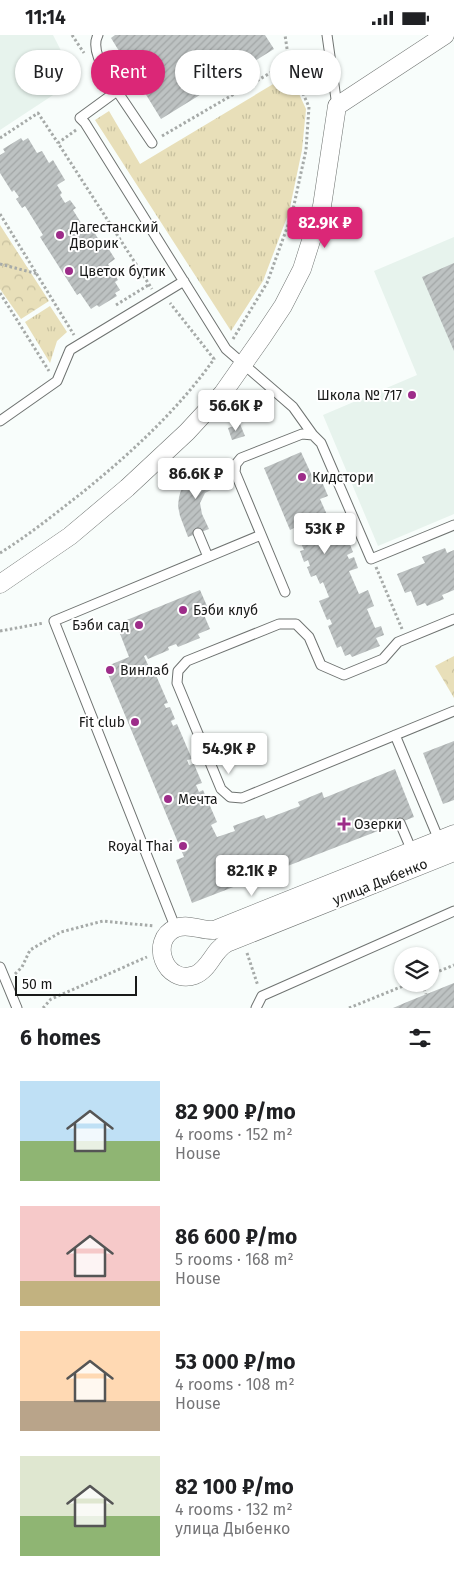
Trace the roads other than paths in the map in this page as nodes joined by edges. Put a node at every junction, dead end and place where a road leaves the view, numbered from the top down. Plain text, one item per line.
1 (98, 35) edge
2 (328, 35) edge
3 (445, 35) edge
4 (96, 50) edge
5 (112, 95) edge
6 (121, 95) edge
7 (336, 106) junction
8 (152, 143) road end
9 (184, 281) junction
10 (243, 364) junction
11 (0, 421) edge
12 (312, 435) junction
13 (454, 525) edge
14 (198, 533) dead end
15 (261, 535) junction
16 (208, 557) junction
17 (0, 584) edge
18 (285, 592) dead end
19 (454, 619) edge
20 (454, 711) edge
21 (395, 735) junction
22 (400, 823) dead end
23 (446, 837) edge
24 (412, 851) junction
25 (454, 852) edge
26 (454, 911) edge
27 (175, 925) junction
28 (0, 967) edge
29 (17, 1008) edge
30 (256, 1008) edge

1 - 4 lane
2 - 7 lane
3 - 7 street
5 - 9 lane
6 - 8 lane
7 - 10 street
9 - 10 lane
9 - 11 lane
10 - 12 lane
10 - 17 street
12 - 13 lane
12 - 15 lane
14 - 16 lane
15 - 16 lane
15 - 18 lane
16 - 27 lane
19 - 21 lane
20 - 21 lane
21 - 23 lane
22 - 24 lane
23 - 24 street, улица Дыбенко
24 - 27 street, улица Дыбенко
25 - 27 street, улица Дыбенко
26 - 30 lane
28 - 29 lane

